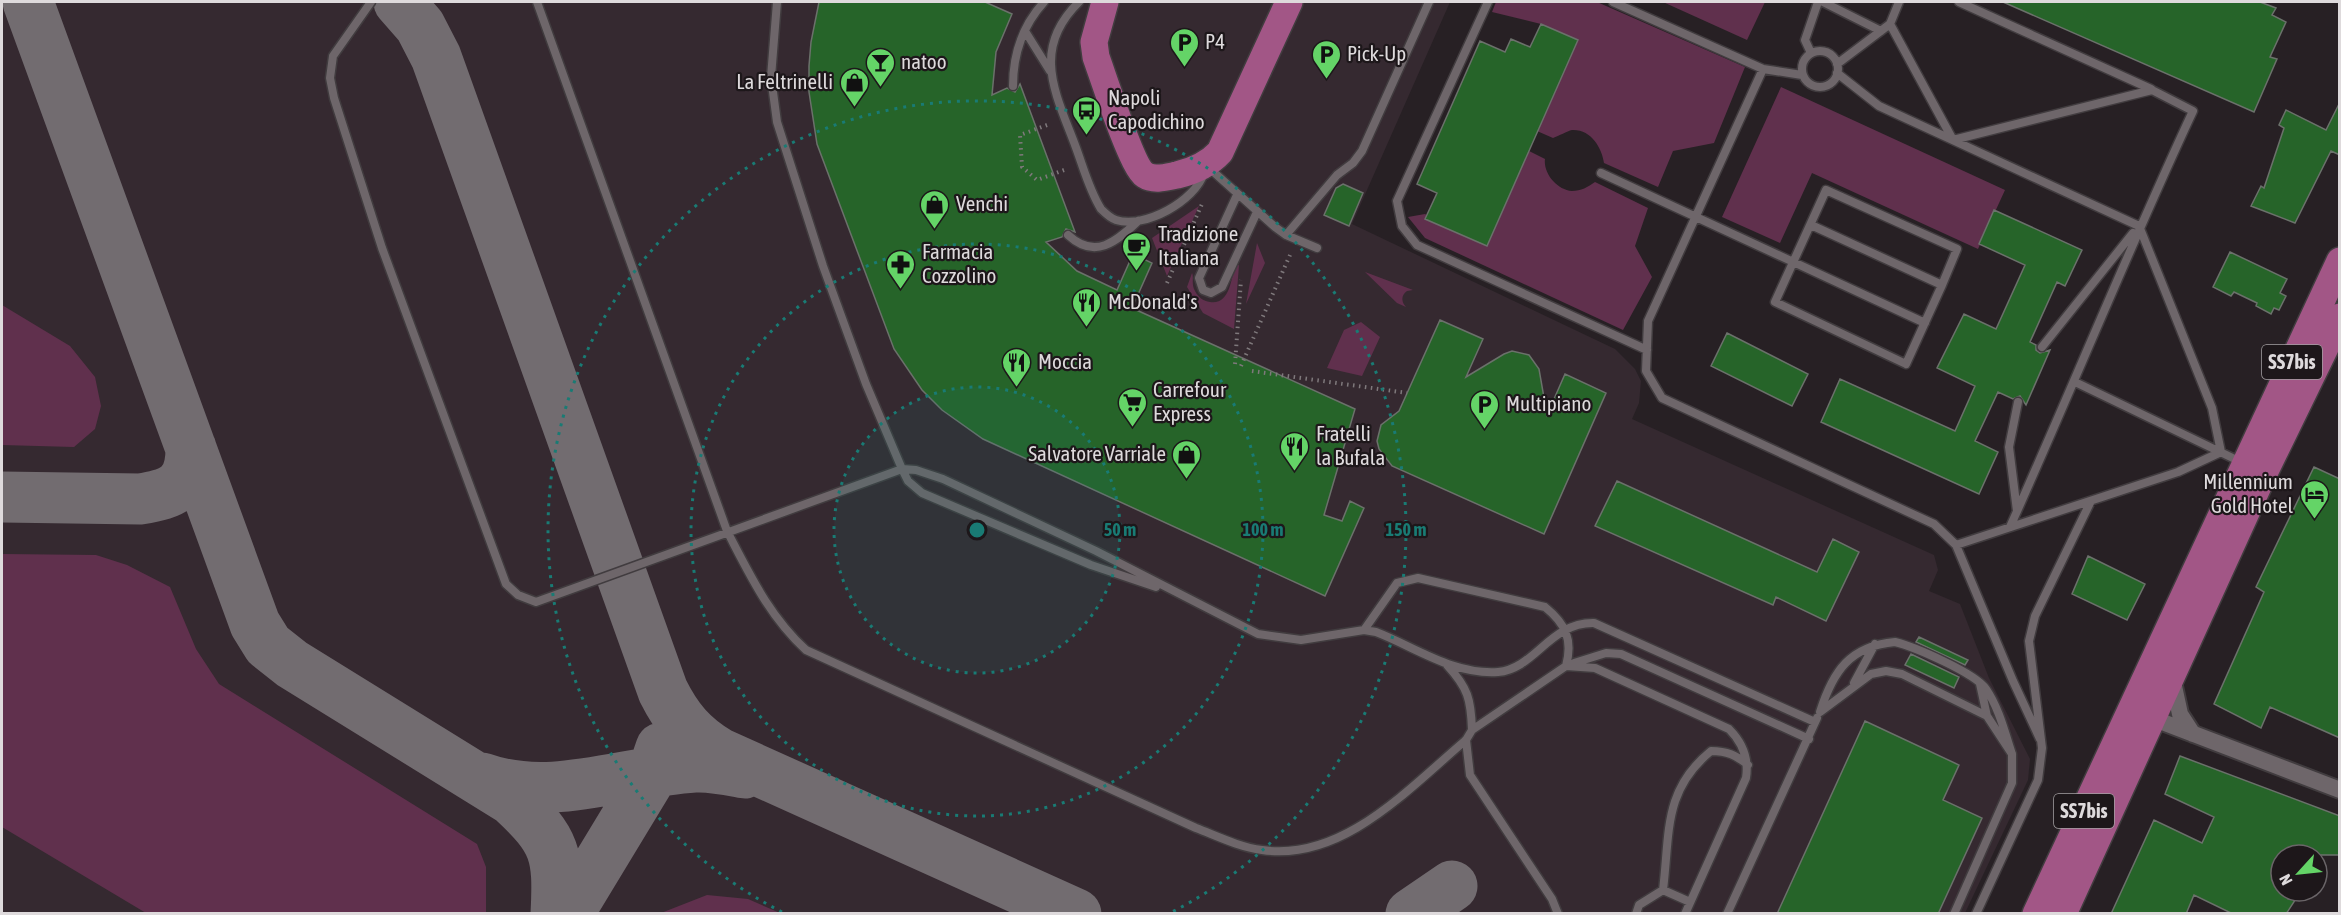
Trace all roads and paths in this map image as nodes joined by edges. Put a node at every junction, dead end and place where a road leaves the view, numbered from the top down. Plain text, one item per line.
1 (371, 2) edge
2 (537, 2) edge
3 (777, 2) edge
4 (1044, 2) edge
5 (1079, 2) edge
6 (1105, 2) edge
7 (1289, 2) edge
8 (1429, 2) edge
9 (1488, 2) edge
10 (1613, 2) edge
11 (1818, 2) edge
12 (1823, 2) edge
13 (1899, 2) edge
14 (1959, 2) edge
15 (1890, 24) junction
16 (1025, 31) junction
17 (1881, 31) junction
18 (1811, 53) junction
19 (1837, 68) junction
20 (1763, 69) junction
21 (1050, 71) junction
22 (1803, 75) junction
23 (1013, 86) dead end
24 (2152, 90) junction
25 (1092, 108) dead end
26 (1082, 112) dead end
27 (1047, 125) dead end
28 (1953, 140) junction
29 (1206, 165) junction
30 (1064, 170) dead end
31 (1601, 173) dead end
32 (1237, 195) junction
33 (1202, 204) dead end
34 (1257, 212) junction
35 (1696, 216) junction
36 (1138, 220) junction
37 (1811, 225) junction
38 (2139, 226) junction
39 (1068, 235) dead end
40 (1286, 235) junction
41 (1244, 241) junction
42 (1317, 248) dead end
43 (1290, 255) dead end
44 (1794, 261) junction
45 (2340, 261) edge
46 (1167, 283) dead end
47 (1942, 285) junction
48 (2340, 317) edge
49 (1925, 323) junction
50 (2042, 347) dead end
51 (1647, 350) junction
52 (1235, 364) dead end
53 (1240, 366) dead end
54 (1252, 371) dead end
55 (2074, 382) junction
56 (1407, 393) dead end
57 (2018, 402) dead end
58 (2243, 463) junction
59 (902, 469) junction
60 (2091, 501) junction
61 (2017, 511) junction
62 (2010, 527) junction
63 (727, 531) junction
64 (1956, 545) junction
65 (1182, 596) junction
66 (1566, 628) junction
67 (1364, 630) junction
68 (1875, 644) junction
69 (1447, 665) junction
70 (1566, 666) junction
71 (2172, 674) junction
72 (1980, 681) junction
73 (1853, 686) junction
74 (1820, 712) junction
75 (2141, 714) junction
76 (1987, 716) junction
77 (1815, 722) junction
78 (1472, 730) junction
79 (2193, 734) junction
80 (1809, 739) junction
81 (2040, 739) junction
82 (1466, 740) junction
83 (2012, 754) junction
84 (1748, 766) junction
85 (2340, 789) edge
86 (1663, 890) junction
87 (1690, 902) junction
88 (1558, 914) edge
89 (1636, 914) edge
90 (1685, 914) edge
91 (1727, 914) edge
92 (1954, 914) edge
93 (1976, 914) edge
94 (2036, 914) edge
95 (2062, 914) edge

1 - 63 lane
2 - 63 lane
3 - 59 lane
4 - 16 lane
5 - 21 lane
6 - 29 main road
7 - 29 main road
8 - 40 lane
9 - 51 lane
10 - 20 lane
11 - 18 lane
12 - 17 lane
13 - 15 lane
14 - 24 lane
15 - 17 lane
15 - 28 lane
16 - 21 lane
16 - 23 lane
17 - 19 lane
18 - 19 lane
18 - 22 lane
19 - 22 lane
19 - 28 lane
20 - 22 lane
20 - 35 lane
21 - 36 lane
24 - 28 lane
24 - 38 lane
25 - 26 path
27 - 30 path
28 - 38 lane
29 - 32 lane
29 - 36 lane
31 - 35 lane
32 - 34 lane
32 - 41 lane
33 - 46 path
34 - 40 lane
34 - 41 lane
35 - 44 lane
35 - 51 lane
36 - 39 lane
37 - 44 lane
37 - 47 lane
37 - 47 lane
38 - 50 lane
38 - 55 lane
38 - 58 lane
40 - 42 lane
41 - 52 path
43 - 53 path
44 - 49 lane
44 - 49 lane
45 - 58 main road, SS7bis
47 - 49 lane
48 - 58 main road, SS7bis
51 - 64 lane
54 - 56 path
55 - 58 lane
55 - 61 lane
57 - 61 lane
58 - 60 lane
58 - 71 main road, SS7bis
58 - 75 main road, SS7bis
59 - 63 lane
59 - 65 lane
59 - 65 lane
60 - 62 lane
60 - 81 lane
61 - 62 lane
62 - 64 lane
63 - 82 lane
64 - 81 lane
65 - 67 lane
66 - 67 lane
66 - 69 lane
66 - 70 lane
66 - 77 lane
67 - 69 lane
68 - 72 lane
68 - 73 lane
68 - 74 lane
69 - 78 lane
70 - 78 lane
70 - 80 lane
70 - 84 lane
71 - 75 main road, SS7bis
71 - 79 street
72 - 76 lane
72 - 83 lane
73 - 74 lane
73 - 76 lane
74 - 77 lane
75 - 79 street
75 - 94 main road, SS7bis
75 - 95 main road, SS7bis
76 - 83 lane
77 - 80 lane
78 - 82 lane
79 - 85 street
80 - 91 lane
81 - 93 lane
82 - 88 lane
83 - 92 lane
84 - 86 lane
84 - 87 lane
86 - 87 lane
86 - 89 lane
87 - 90 lane

